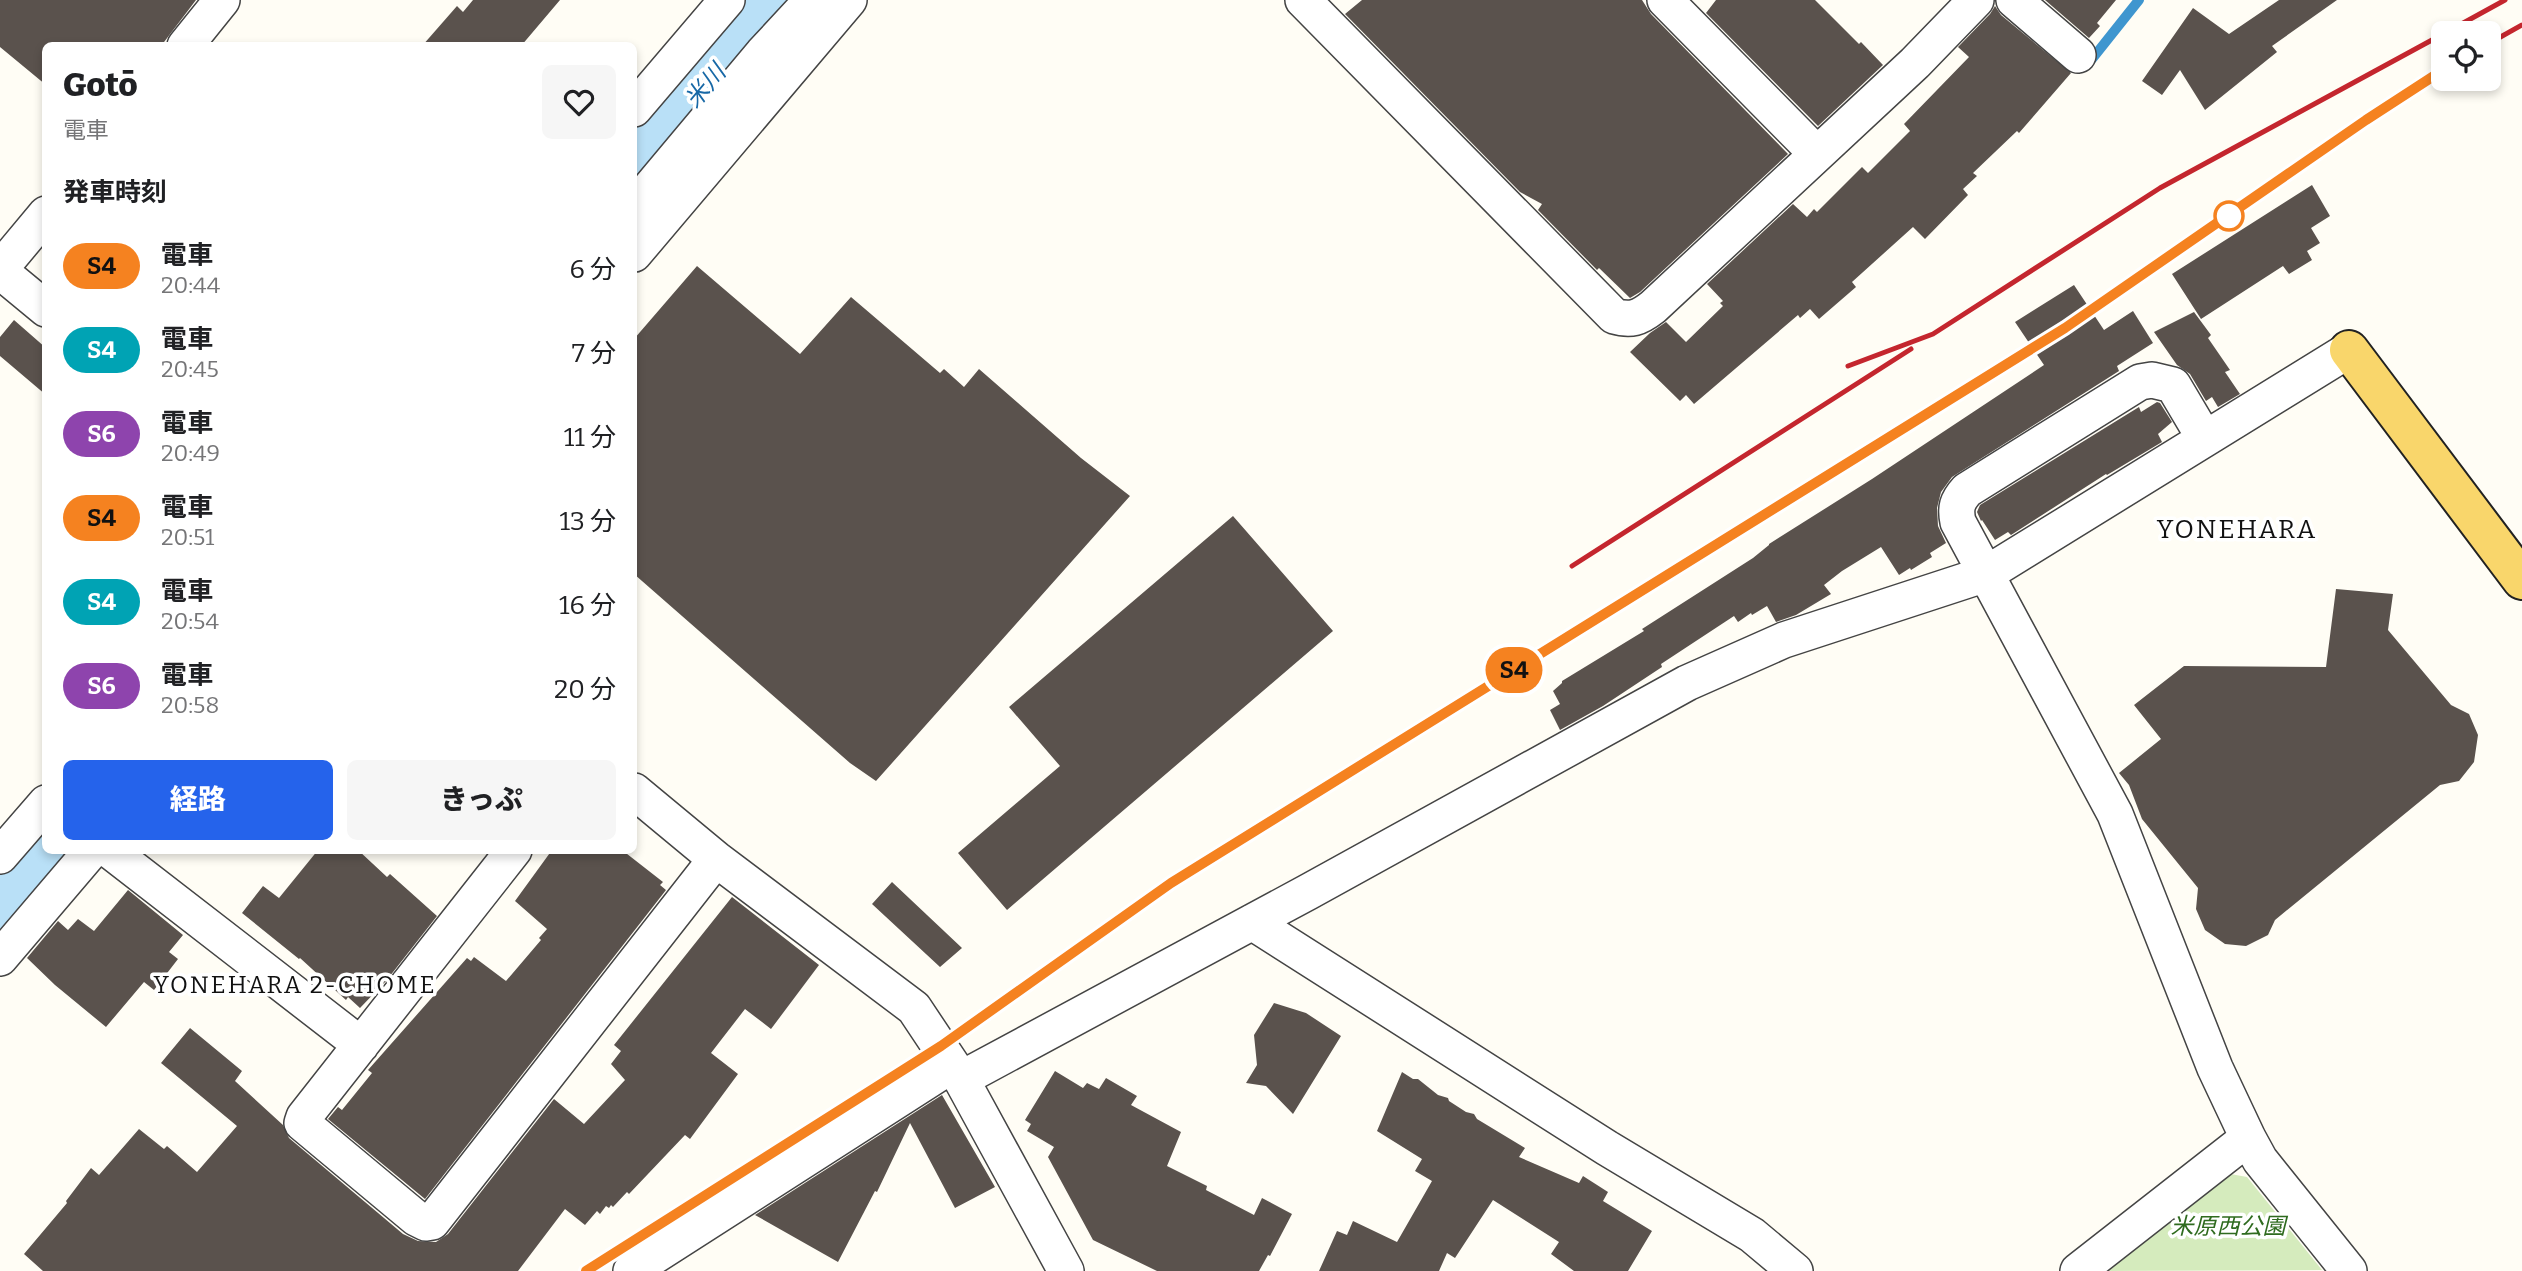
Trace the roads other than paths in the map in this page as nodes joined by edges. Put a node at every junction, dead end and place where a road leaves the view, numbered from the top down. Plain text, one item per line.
1 (222, 0) edge
2 (727, 0) edge
3 (849, 0) edge
4 (1303, 0) edge
5 (1665, 0) edge
6 (1976, 0) edge
7 (2014, 0) edge
8 (807, 10) edge
9 (188, 42) edge
10 (2078, 55) dead end
11 (637, 105) edge
12 (1817, 155) junction
13 (637, 203) edge
14 (42, 219) edge
15 (637, 250) edge
16 (0, 270) edge
17 (42, 306) edge
18 (2349, 350) joint
19 (2205, 439) junction
20 (1986, 574) junction
21 (2522, 580) edge
22 (637, 793) edge
23 (42, 808) edge
24 (89, 854) edge
25 (113, 854) edge
26 (511, 854) edge
27 (0, 856) edge
28 (716, 859) junction
29 (1252, 922) junction
30 (0, 958) edge
31 (360, 1045) junction
32 (956, 1072) junction
33 (2248, 1138) junction
34 (631, 1271) edge
35 (1066, 1271) edge
36 (1795, 1271) edge
37 (2078, 1271) edge
38 (2349, 1271) edge

1 - 9 street
2 - 11 street
3 - 8 street
4 - 12 street
5 - 12 street
6 - 12 street
7 - 10 street
8 - 13 street
8 - 15 street
14 - 16 street
16 - 17 street
18 - 19 street
18 - 21 main road
19 - 20 street
19 - 20 street
20 - 29 street
20 - 33 street
22 - 28 street
23 - 27 street
24 - 30 street
25 - 31 street
26 - 31 street
28 - 31 street
28 - 32 street
29 - 32 street
29 - 36 street
32 - 34 street
32 - 35 street
33 - 37 street
33 - 38 street

